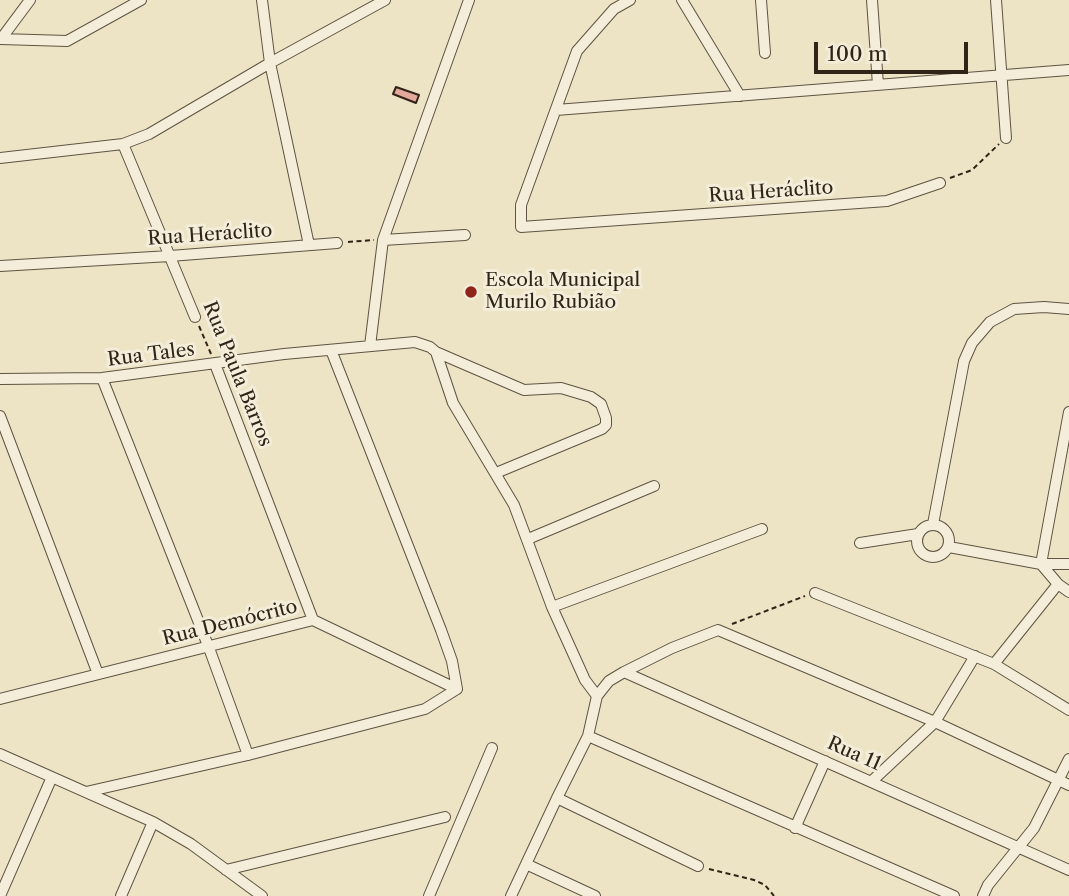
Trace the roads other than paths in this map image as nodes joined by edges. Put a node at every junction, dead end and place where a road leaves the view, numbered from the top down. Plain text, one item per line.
1 (30, 0) edge
2 (141, 0) edge
3 (262, 0) edge
4 (385, 0) edge
5 (469, 0) edge
6 (630, 0) edge
7 (682, 0) edge
8 (761, 0) edge
9 (872, 0) edge
10 (996, 0) edge
11 (1, 39) edge
12 (765, 52) dead end
13 (270, 63) junction
14 (1069, 70) edge
15 (1002, 75) junction
16 (878, 85) junction
17 (740, 96) junction
18 (556, 110) junction
19 (1006, 138) road end
20 (123, 144) junction
21 (0, 158) edge
22 (940, 183) road end
23 (465, 235) dead end
24 (383, 240) junction
25 (337, 243) road end
26 (309, 245) junction
27 (170, 256) junction
28 (0, 266) edge
29 (1069, 309) edge
30 (195, 317) road end
31 (370, 346) junction
32 (433, 349) junction
33 (331, 350) junction
34 (215, 364) junction
35 (0, 379) edge
36 (102, 379) junction
37 (1069, 412) edge
38 (0, 416) edge
39 (496, 473) junction
40 (654, 486) dead end
41 (933, 524) junction
42 (762, 529) dead end
43 (918, 534) junction
44 (528, 539) junction
45 (860, 543) dead end
46 (949, 547) junction
47 (1041, 564) junction
48 (1069, 564) edge
49 (1058, 584) junction
50 (1069, 592) edge
51 (815, 593) road end
52 (552, 607) junction
53 (313, 620) junction
54 (209, 648) junction
55 (975, 656) junction
56 (994, 664) junction
57 (624, 672) junction
58 (98, 674) junction
59 (457, 689) junction
60 (597, 696) junction
61 (0, 699) edge
62 (1069, 710) edge
63 (935, 722) junction
64 (589, 736) junction
65 (492, 748) dead end
66 (0, 754) edge
67 (248, 755) junction
68 (1069, 759) edge
69 (825, 761) junction
70 (52, 777) junction
71 (872, 781) junction
72 (1064, 783) edge
73 (86, 792) junction
74 (557, 798) junction
75 (445, 817) dead end
76 (153, 822) junction
77 (795, 828) junction
78 (1020, 847) junction
79 (526, 864) junction
80 (698, 866) road end
81 (1068, 867) edge
82 (226, 870) junction
83 (248, 892) edge
84 (0, 896) edge
85 (121, 896) edge
86 (262, 896) edge
87 (429, 896) edge
88 (511, 896) edge
89 (595, 896) edge
90 (954, 896) edge
91 (983, 896) edge

1 - 11 street
2 - 11 street
3 - 13 street
4 - 13 street
5 - 24 street
6 - 18 street
7 - 17 street
8 - 12 street
9 - 16 street
10 - 15 street
13 - 20 street
13 - 26 street
14 - 15 street
15 - 16 street
15 - 19 street
16 - 17 street
17 - 18 street
18 - 22 street, Rua Heráclito
20 - 21 street
20 - 27 street, Rua Paula Barros
23 - 24 street
24 - 31 street
25 - 26 street, Rua Heráclito
26 - 27 street, Rua Heráclito
27 - 28 street, Rua Heráclito
27 - 30 street, Rua Paula Barros
29 - 41 street
31 - 32 street, Rua Tales
31 - 33 street, Rua Tales
32 - 39 street
32 - 39 street, Rua Tales
33 - 34 street, Rua Tales
33 - 59 street
34 - 36 street, Rua Tales
34 - 53 street, Rua Paula Barros
35 - 36 street, Rua Tales
36 - 54 street
37 - 47 street
38 - 58 street
39 - 44 street
40 - 44 street
41 - 43 street
41 - 46 street
42 - 52 street
43 - 45 street
43 - 46 street
44 - 52 street
46 - 47 street
47 - 48 street
47 - 49 street
49 - 50 street
49 - 56 street
51 - 55 street
52 - 60 street
53 - 54 street, Rua Demócrito
53 - 59 street, Rua Demócrito
54 - 58 street, Rua Demócrito
54 - 67 street
55 - 56 street
55 - 63 street
56 - 62 street
57 - 60 street
57 - 63 street
57 - 69 street, Rua 11
58 - 61 street, Rua Demócrito
59 - 67 street
60 - 64 street
63 - 71 street
63 - 72 street
64 - 74 street
64 - 77 street
65 - 87 street
66 - 70 street
67 - 73 street
68 - 72 street
69 - 71 street, Rua 11
69 - 77 street
70 - 73 street
70 - 84 street
71 - 78 street, Rua 11
72 - 78 street
73 - 76 street
74 - 79 street
74 - 80 street
75 - 82 street
76 - 82 street
76 - 85 street
77 - 90 street
78 - 81 street, Rua 11
78 - 91 street
79 - 88 street
79 - 89 street
82 - 83 street
83 - 86 street

